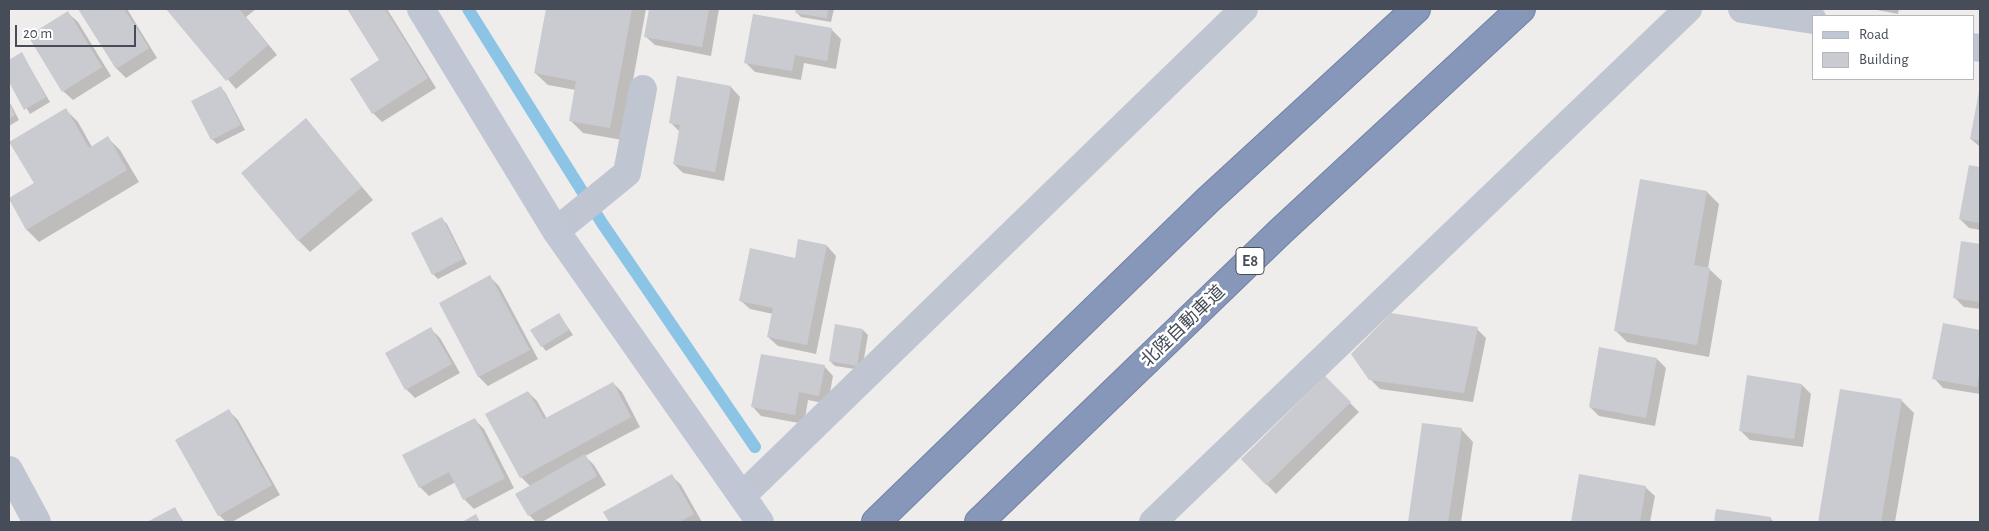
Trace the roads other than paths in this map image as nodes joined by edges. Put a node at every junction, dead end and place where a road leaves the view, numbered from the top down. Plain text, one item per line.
1 (421, 9) edge
2 (1244, 9) edge
3 (1416, 9) edge
4 (1521, 9) edge
5 (1688, 9) edge
6 (1742, 9) edge
7 (1812, 20) edge
8 (643, 89) dead end
9 (556, 231) junction
10 (9, 470) edge
11 (742, 496) junction
12 (981, 520) edge
13 (37, 522) edge
14 (760, 522) edge
15 (876, 522) edge
16 (1153, 522) edge

1 - 9 street
2 - 11 street
3 - 15 highway
4 - 12 highway, 北陸自動車道 / E8
5 - 16 street
6 - 7 street
8 - 9 street
9 - 11 street
10 - 13 street
11 - 14 street

